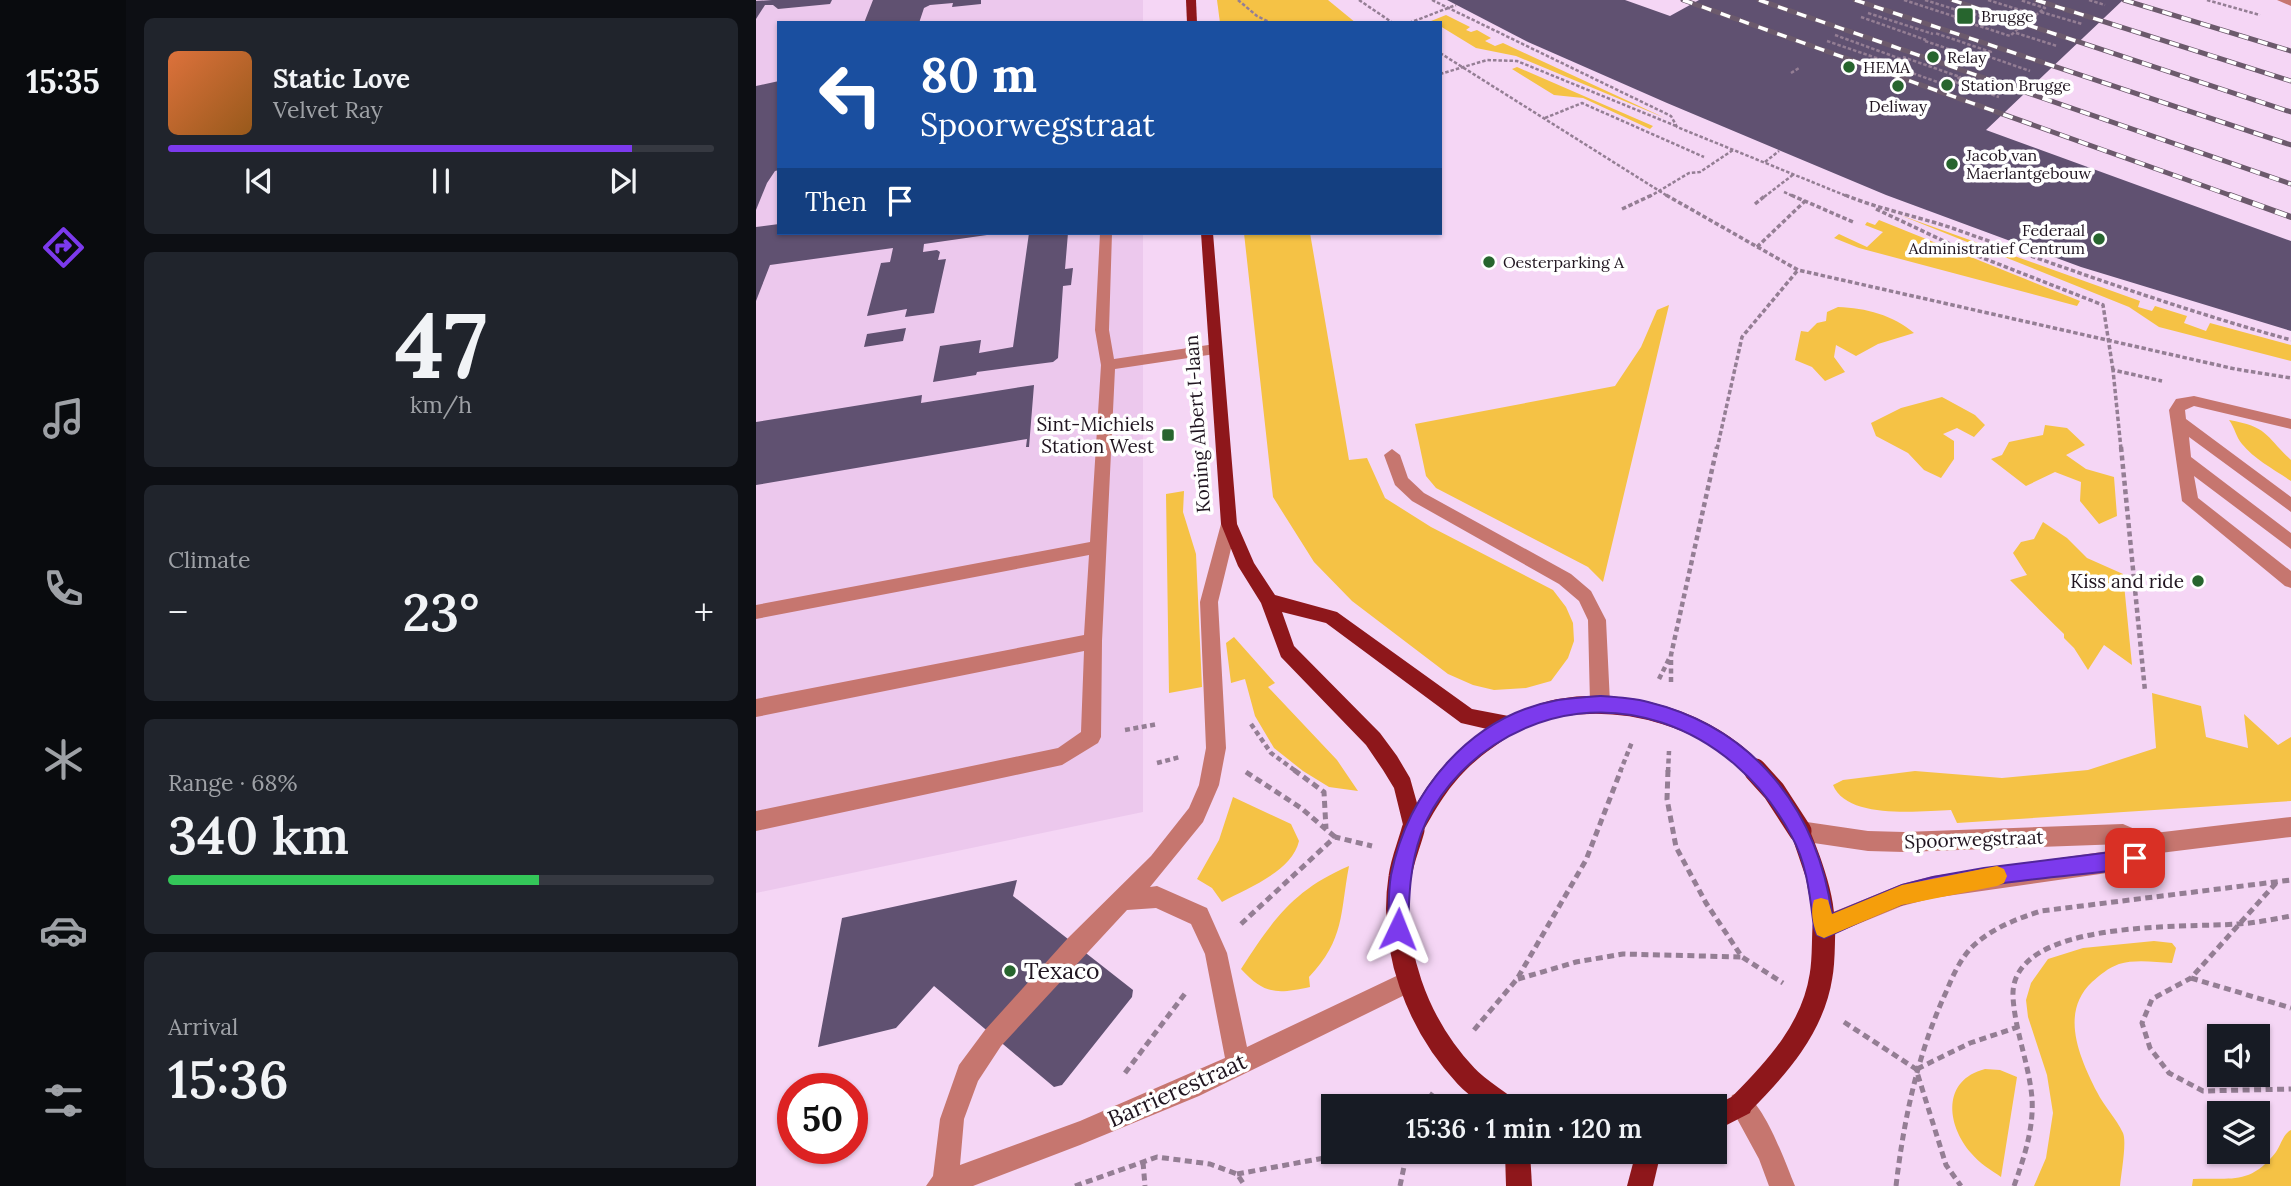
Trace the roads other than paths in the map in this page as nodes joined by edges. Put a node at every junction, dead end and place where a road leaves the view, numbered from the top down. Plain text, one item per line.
1 (1191, 0) edge
2 (2281, 0) edge
3 (2291, 3) edge
4 (1192, 21) edge
5 (1106, 235) edge
6 (1207, 235) edge
7 (1215, 349) junction
8 (1108, 365) junction
9 (2179, 422) junction
10 (2291, 424) edge
11 (1392, 455) dead end
12 (2185, 460) junction
13 (2291, 506) edge
14 (1229, 524) junction
15 (2291, 542) edge
16 (1097, 547) junction
17 (2291, 581) edge
18 (1269, 601) junction
19 (756, 612) edge
20 (1093, 641) junction
21 (1600, 703) junction
22 (756, 708) edge
23 (1512, 723) junction
24 (756, 821) edge
25 (2291, 827) edge
26 (1413, 830) junction
27 (1800, 831) junction
28 (2146, 844) junction
29 (1123, 899) junction
30 (1824, 928) junction
31 (1409, 981) junction
32 (1238, 1064) junction
33 (1489, 1094) edge
34 (1741, 1104) junction
35 (1727, 1112) edge
36 (1518, 1164) edge
37 (1645, 1164) edge
38 (942, 1185) edge
39 (1519, 1186) edge
40 (1640, 1186) edge
41 (1782, 1186) edge

1 - 4 main road
2 - 3 street
5 - 8 street
6 - 7 main road, Koning Albert I-laan
7 - 8 street
7 - 14 main road, Koning Albert I-laan
8 - 16 street
9 - 10 street
9 - 12 street
9 - 13 street
11 - 21 street
12 - 15 street
12 - 17 street
14 - 18 main road, Koning Albert I-laan
14 - 29 street
16 - 19 street
16 - 20 street
18 - 23 main road
18 - 26 main road, Koning Albert I-laan
20 - 22 street
20 - 24 street
21 - 23 main road, bridge
21 - 27 main road, bridge
23 - 26 main road
25 - 28 street, Spoorwegstraat
26 - 31 main road, bridge
27 - 28 street, Spoorwegstraat
27 - 30 main road
28 - 30 street, Spoorwegstraat
29 - 32 street
29 - 38 street
30 - 34 main road, bridge
31 - 32 street, Barrierestraat
31 - 33 main road, bridge
32 - 38 street, Barrierestraat
34 - 35 main road
34 - 41 street
36 - 39 main road
37 - 40 main road

